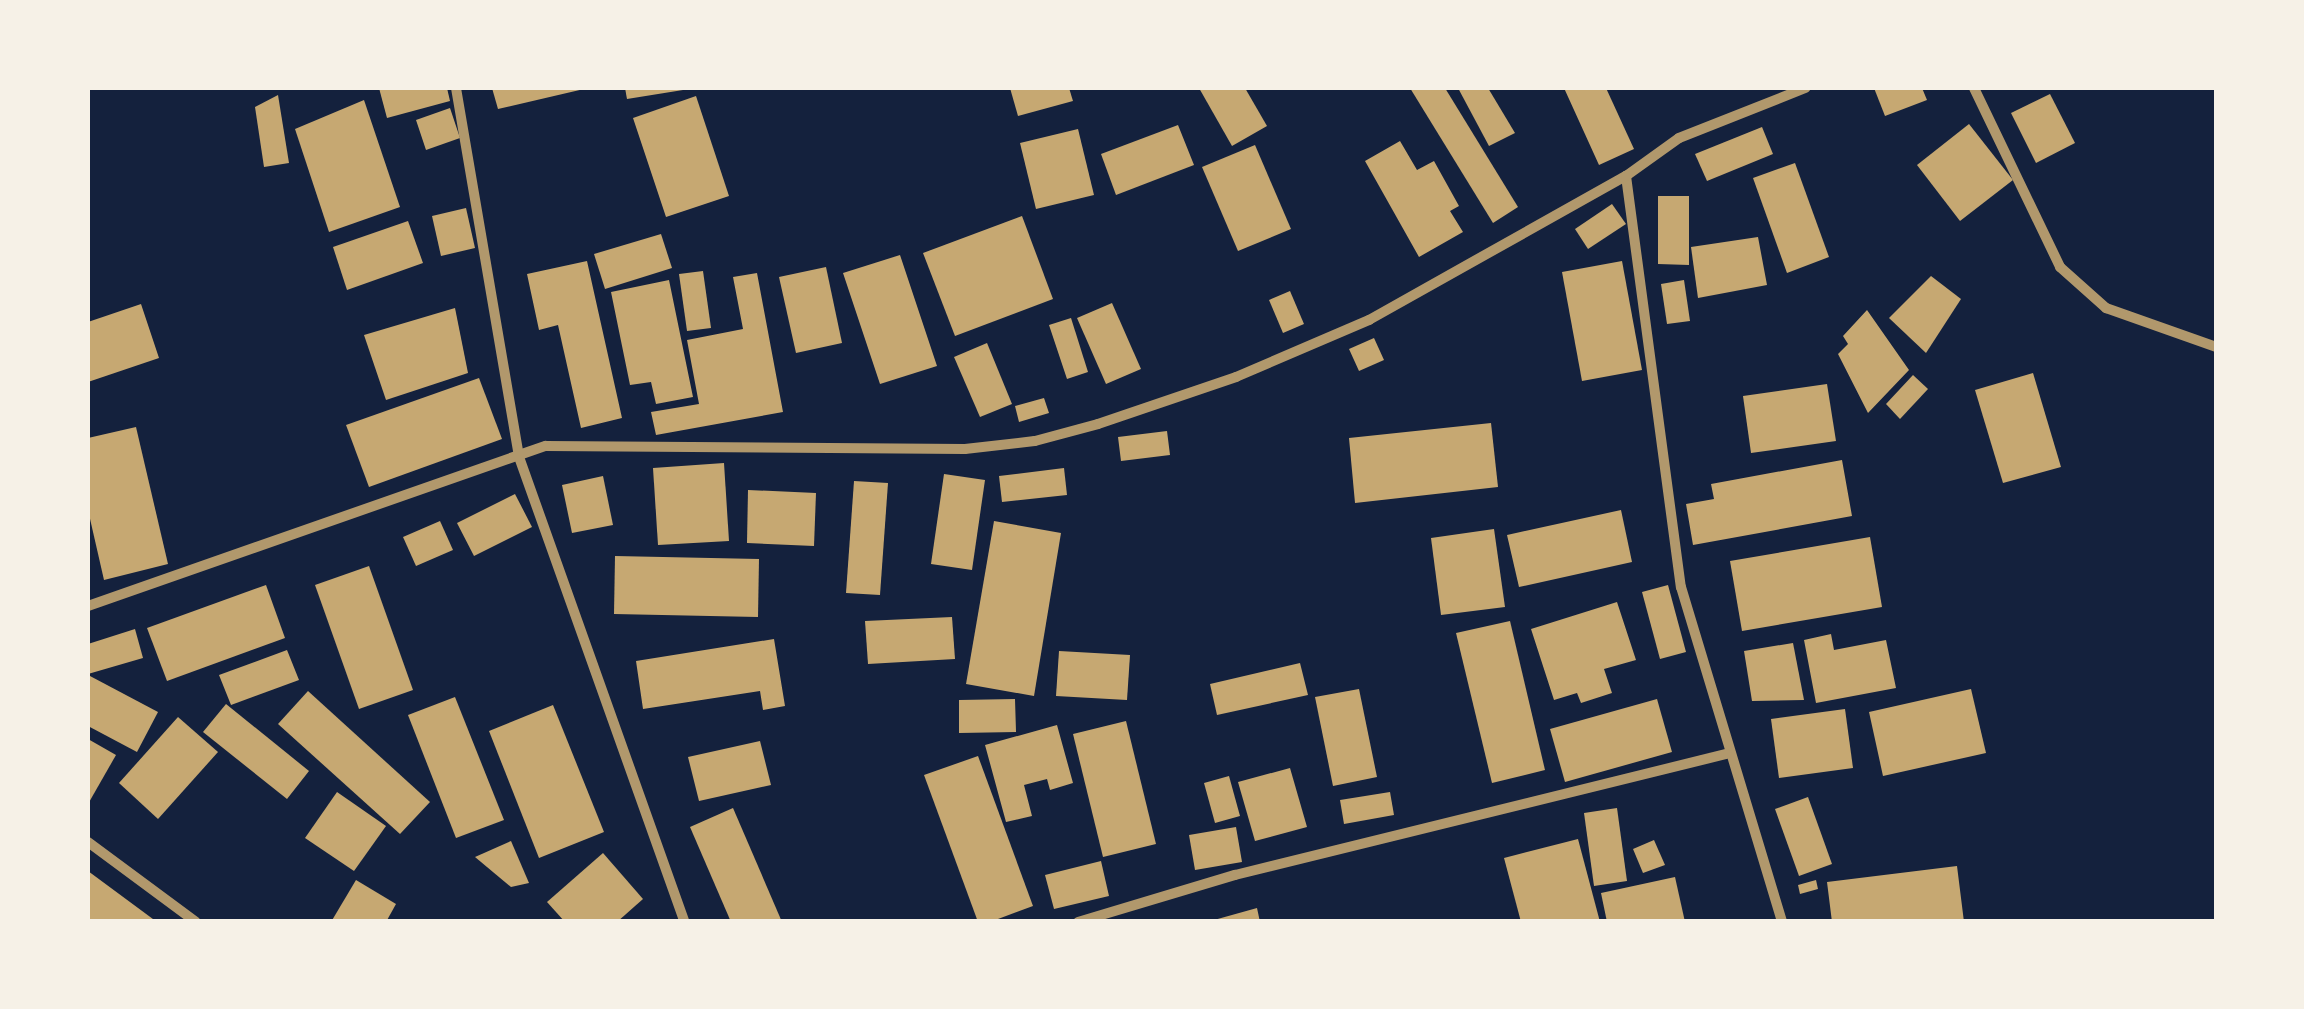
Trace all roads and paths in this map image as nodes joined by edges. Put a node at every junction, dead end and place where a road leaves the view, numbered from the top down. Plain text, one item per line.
1 (456, 88) edge
2 (1805, 88) edge
3 (1974, 88) edge
4 (1626, 176) junction
5 (2216, 347) edge
6 (519, 457) junction
7 (88, 606) edge
8 (1726, 754) junction
9 (88, 842) edge
10 (196, 922) edge
11 (685, 922) edge
12 (1078, 922) edge
13 (1782, 922) edge

1 - 6 street
2 - 4 street
3 - 5 street
4 - 6 street
4 - 8 street
6 - 7 street
6 - 11 street
8 - 12 street
8 - 13 street
9 - 10 street

